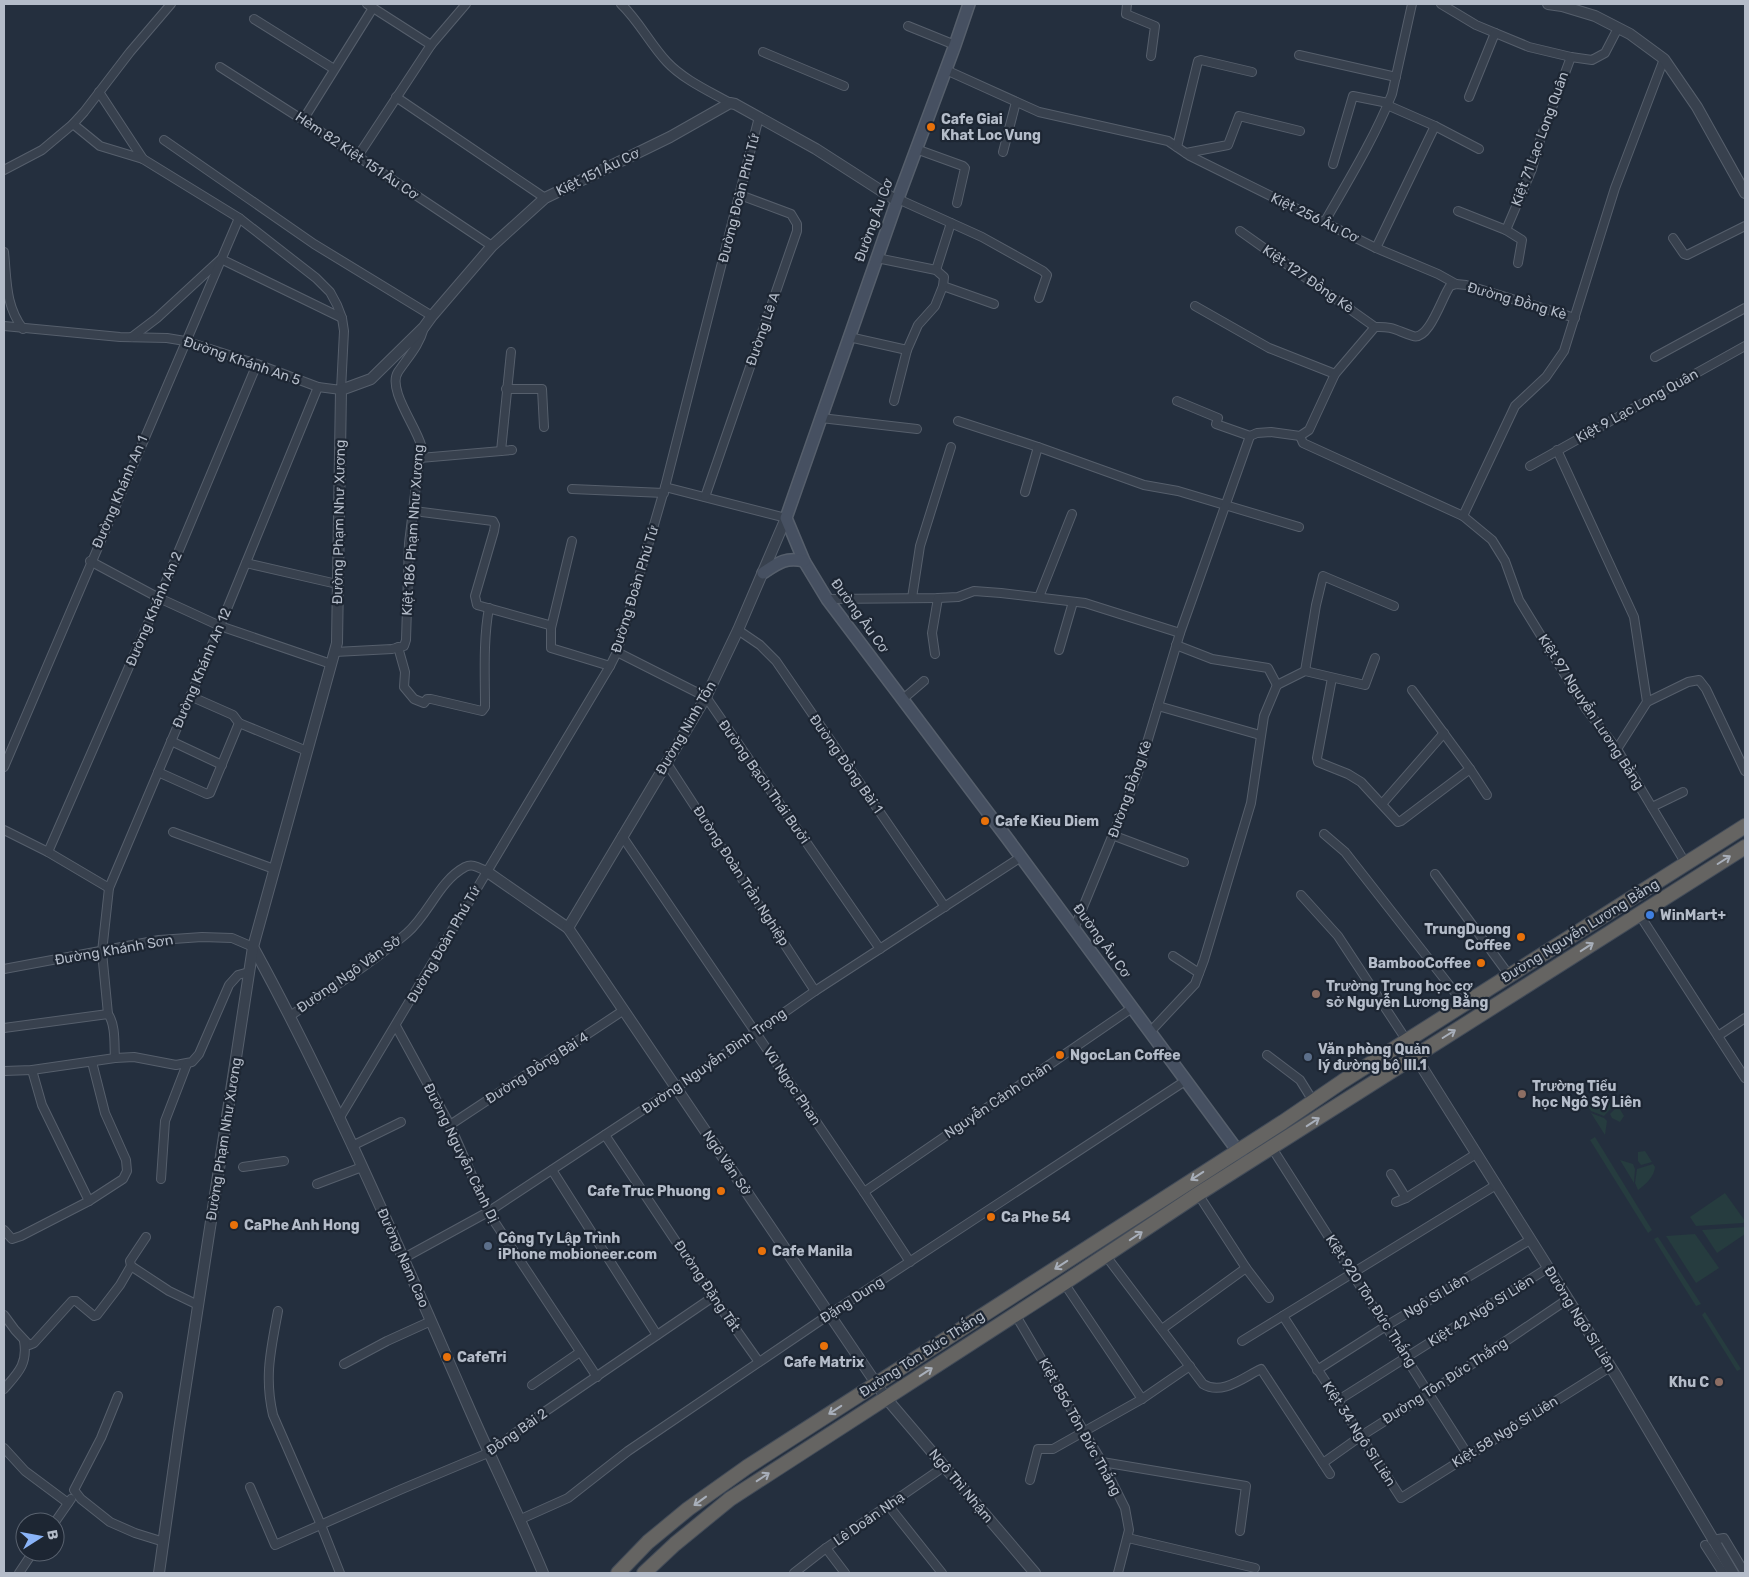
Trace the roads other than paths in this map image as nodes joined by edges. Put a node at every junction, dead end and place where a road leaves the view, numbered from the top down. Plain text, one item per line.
1 (171, 4) edge
2 (466, 4) edge
3 (621, 4) edge
4 (968, 4) edge
5 (1128, 4) edge
6 (1412, 4) edge
7 (1441, 4) edge
8 (1548, 4) edge
9 (370, 6) edge
10 (254, 19) dead end
11 (908, 26) dead end
12 (1618, 28) junction
13 (1495, 33) junction
14 (431, 45) junction
15 (955, 45) junction
16 (764, 52) dead end
17 (1151, 56) dead end
18 (1299, 56) dead end
19 (1571, 57) junction
20 (1664, 59) junction
21 (220, 67) dead end
22 (334, 69) junction
23 (946, 70) junction
24 (1252, 72) dead end
25 (1396, 77) junction
26 (844, 86) dead end
27 (99, 92) junction
28 (396, 97) junction
29 (1469, 97) dead end
30 (1016, 102) junction
31 (730, 103) junction
32 (1388, 104) junction
33 (760, 117) junction
34 (303, 120) junction
35 (73, 124) junction
36 (1435, 126) junction
37 (1300, 131) dead end
38 (164, 140) dead end
39 (1177, 147) junction
40 (916, 148) junction
41 (1479, 148) dead end
42 (1003, 152) dead end
43 (1186, 153) junction
44 (358, 156) junction
45 (143, 159) junction
46 (1333, 164) dead end
47 (4, 170) edge
48 (1745, 193) edge
49 (740, 195) junction
50 (545, 198) junction
51 (897, 200) junction
52 (957, 203) dead end
53 (1458, 211) dead end
54 (239, 218) junction
55 (951, 223) junction
56 (1324, 223) junction
57 (1745, 226) edge
58 (1506, 230) junction
59 (1240, 231) dead end
60 (1673, 238) dead end
61 (492, 246) junction
62 (1376, 248) junction
63 (4, 252) edge
64 (877, 258) junction
65 (220, 259) junction
66 (1518, 263) dead end
67 (936, 270) junction
68 (1456, 284) junction
69 (943, 286) junction
70 (1039, 298) dead end
71 (994, 304) dead end
72 (1195, 306) dead end
73 (1745, 308) edge
74 (432, 316) junction
75 (342, 318) junction
76 (1575, 318) junction
77 (4, 326) edge
78 (424, 327) junction
79 (1375, 327) junction
80 (23, 329) junction
81 (131, 337) junction
82 (849, 337) junction
83 (185, 341) junction
84 (1745, 346) edge
85 (907, 350) junction
86 (511, 352) dead end
87 (1655, 357) dead end
88 (257, 364) junction
89 (1335, 374) junction
90 (318, 387) junction
91 (506, 389) junction
92 (341, 390) junction
93 (894, 401) dead end
94 (1176, 401) dead end
95 (821, 418) junction
96 (958, 421) dead end
97 (544, 428) dead end
98 (917, 429) dead end
99 (1250, 436) junction
100 (1300, 436) junction
101 (951, 447) dead end
102 (1038, 447) junction
103 (512, 450) dead end
104 (1557, 450) junction
105 (501, 451) junction
106 (420, 458) junction
107 (1530, 466) dead end
108 (572, 489) dead end
109 (665, 490) junction
110 (1025, 492) dead end
111 (705, 497) junction
112 (1225, 506) junction
113 (414, 511) junction
114 (1072, 514) dead end
115 (1463, 516) junction
116 (786, 518) junction
117 (1299, 527) dead end
118 (572, 541) dead end
119 (90, 561) junction
120 (804, 561) junction
121 (246, 563) junction
122 (763, 572) junction
123 (338, 584) junction
124 (1039, 597) junction
125 (159, 598) junction
126 (912, 598) junction
127 (938, 598) junction
128 (827, 599) junction
129 (1073, 602) junction
130 (1394, 606) dead end
131 (489, 608) junction
132 (220, 626) junction
133 (552, 628) junction
134 (738, 630) junction
135 (1180, 633) junction
136 (1176, 645) junction
137 (398, 647) junction
138 (1059, 650) dead end
139 (335, 652) junction
140 (617, 652) junction
141 (935, 654) dead end
142 (1375, 658) dead end
143 (331, 664) junction
144 (610, 666) junction
145 (1305, 671) junction
146 (1332, 678) junction
147 (924, 681) dead end
148 (1277, 685) junction
149 (1412, 690) dead end
150 (190, 696) junction
151 (706, 697) junction
152 (903, 699) junction
153 (1647, 702) junction
154 (1158, 706) junction
155 (239, 723) junction
156 (1444, 733) junction
157 (1260, 735) junction
158 (171, 742) junction
159 (1617, 749) junction
160 (307, 751) junction
161 (666, 762) junction
162 (222, 765) junction
163 (4, 766) edge
164 (1470, 769) junction
165 (1745, 771) edge
166 (158, 772) junction
167 (1683, 792) dead end
168 (1487, 795) dead end
169 (1382, 804) junction
170 (1652, 807) junction
171 (1745, 826) edge
172 (4, 830) edge
173 (173, 832) dead end
174 (1324, 834) dead end
175 (1112, 835) junction
176 (622, 836) junction
177 (1745, 847) edge
178 (48, 852) junction
179 (1021, 857) junction
180 (1184, 862) dead end
181 (1686, 864) junction
182 (274, 869) junction
183 (486, 872) junction
184 (1435, 874) dead end
185 (109, 888) junction
186 (1301, 895) dead end
187 (945, 907) junction
188 (1639, 914) junction
189 (568, 928) junction
190 (1074, 929) junction
191 (253, 947) junction
192 (880, 949) junction
193 (102, 952) junction
194 (1173, 956) dead end
195 (4, 969) edge
196 (249, 972) junction
197 (1199, 973) junction
198 (1509, 975) junction
199 (1494, 985) junction
200 (815, 991) junction
201 (1505, 1000) junction
202 (1464, 1004) junction
203 (1132, 1008) junction
204 (624, 1010) junction
205 (108, 1014) junction
206 (290, 1016) junction
207 (1745, 1018) edge
208 (396, 1026) junction
209 (4, 1028) edge
210 (755, 1032) junction
211 (1150, 1032) junction
212 (1718, 1036) junction
213 (1407, 1041) junction
214 (1267, 1055) dead end
215 (1415, 1056) junction
216 (114, 1058) junction
217 (92, 1062) junction
218 (188, 1064) junction
219 (32, 1070) junction
220 (4, 1071) edge
221 (1745, 1078) edge
222 (1185, 1081) junction
223 (676, 1088) junction
224 (1313, 1101) junction
225 (339, 1119) junction
226 (401, 1122) dead end
227 (450, 1125) junction
228 (605, 1135) junction
229 (352, 1146) junction
230 (1272, 1148) junction
231 (1238, 1150) junction
232 (1476, 1154) junction
233 (284, 1161) dead end
234 (1247, 1164) junction
235 (243, 1167) dead end
236 (362, 1167) junction
237 (552, 1170) junction
238 (1391, 1174) dead end
239 (161, 1179) dead end
240 (317, 1184) dead end
241 (1496, 1185) junction
242 (864, 1192) junction
243 (1198, 1194) junction
244 (1406, 1198) junction
245 (89, 1201) junction
246 (1396, 1202) dead end
247 (488, 1212) junction
248 (4, 1230) edge
249 (146, 1237) dead end
250 (1530, 1240) junction
251 (1106, 1256) junction
252 (404, 1258) junction
253 (910, 1262) junction
254 (131, 1266) junction
255 (1246, 1268) junction
256 (1548, 1268) junction
257 (1354, 1274) junction
258 (1064, 1283) junction
259 (713, 1297) junction
260 (1269, 1298) dead end
261 (1568, 1299) junction
262 (198, 1306) junction
263 (278, 1311) dead end
264 (4, 1314) edge
265 (830, 1314) junction
266 (1015, 1314) junction
267 (1283, 1316) junction
268 (431, 1321) junction
269 (1386, 1326) junction
270 (1162, 1329) junction
271 (657, 1336) junction
272 (24, 1341) junction
273 (1242, 1341) dead end
274 (580, 1352) junction
275 (1407, 1358) junction
276 (759, 1362) junction
277 (344, 1364) dead end
278 (1190, 1366) junction
279 (1610, 1366) junction
280 (1317, 1370) junction
281 (597, 1377) junction
282 (876, 1384) junction
283 (532, 1385) dead end
284 (4, 1389) edge
285 (1429, 1393) junction
286 (118, 1396) dead end
287 (886, 1398) junction
288 (1142, 1399) junction
289 (1337, 1401) junction
290 (1085, 1431) junction
291 (1361, 1436) junction
292 (4, 1448) edge
293 (488, 1453) junction
294 (1468, 1455) junction
295 (1102, 1462) junction
296 (1323, 1463) junction
297 (945, 1466) junction
298 (1330, 1474) dead end
299 (1030, 1480) dead end
300 (250, 1487) dead end
301 (75, 1493) junction
302 (1401, 1498) joint
303 (68, 1503) junction
304 (888, 1505) junction
305 (62, 1512) edge
306 (520, 1519) junction
307 (321, 1524) junction
308 (1240, 1531) dead end
309 (1128, 1538) junction
310 (164, 1542) junction
311 (1711, 1545) junction
312 (826, 1548) junction
313 (27, 1562) edge
314 (1255, 1568) dead end
315 (19, 1573) edge
316 (160, 1573) edge
317 (340, 1573) edge
318 (544, 1573) edge
319 (618, 1573) edge
320 (644, 1573) edge
321 (794, 1573) edge
322 (845, 1573) edge
323 (942, 1573) edge
324 (1035, 1573) edge
325 (1118, 1573) edge
326 (1723, 1573) edge
327 (1732, 1573) edge
328 (1745, 1573) edge

1 - 27 street
2 - 14 street
3 - 31 street
4 - 15 main road, Đường Âu Cơ
5 - 17 street
6 - 25 street
7 - 13 street, Kiệt 71 Lạc Long Quân
8 - 12 street
9 - 14 street
9 - 22 street
10 - 22 street
11 - 15 street
12 - 19 street, Kiệt 71 Lạc Long Quân
12 - 20 street
13 - 19 street, Kiệt 71 Lạc Long Quân
13 - 29 street
14 - 28 street
15 - 23 main road, Đường Âu Cơ
16 - 26 street
18 - 25 street
19 - 58 street, Kiệt 71 Lạc Long Quân
20 - 48 street
20 - 76 street, Đường Đồng Kè
21 - 34 street, Hẻm 82 Kiệt 151 Âu Cơ
22 - 34 street
23 - 30 street, Kiệt 256 Âu Cơ
23 - 40 main road, Đường Âu Cơ
24 - 39 street
25 - 32 street
27 - 35 street
27 - 45 street
28 - 44 street
28 - 50 street
30 - 39 street, Kiệt 256 Âu Cơ
30 - 42 street
31 - 33 street
31 - 50 street, Kiệt 151 Âu Cơ
32 - 36 street
32 - 46 street
32 - 56 street
33 - 49 street, Đường Đoàn Phú Tứ
33 - 51 street
34 - 44 street, Hẻm 82 Kiệt 151 Âu Cơ
35 - 45 street
35 - 47 street
36 - 41 street
36 - 62 street
37 - 43 street
38 - 74 street
39 - 43 street, Kiệt 256 Âu Cơ
40 - 51 main road, Đường Âu Cơ
40 - 52 street
43 - 56 street, Kiệt 256 Âu Cơ
44 - 61 street, Hẻm 82 Kiệt 151 Âu Cơ
45 - 54 street, Đường Phạm Như Xương
49 - 109 street, Đường Đoàn Phú Tứ
49 - 111 street, Đường Lê A
50 - 61 street, Kiệt 151 Âu Cơ
51 - 55 street
51 - 64 main road, Đường Âu Cơ
53 - 58 street
54 - 65 street, Đường Khánh An 1
54 - 75 street, Đường Phạm Như Xương
55 - 67 street
55 - 70 street
56 - 62 street, Kiệt 256 Âu Cơ
57 - 60 street
58 - 66 street
59 - 79 street, Kiệt 127 Đồng Kè
61 - 74 street, Kiệt 151 Âu Cơ
62 - 68 street, Kiệt 256 Âu Cơ
63 - 80 street
64 - 67 street
64 - 82 main road, Đường Âu Cơ
65 - 75 street
65 - 81 street
65 - 83 street, Đường Khánh An 1
67 - 69 street
68 - 76 street, Đường Đồng Kè
68 - 79 street, Đường Đồng Kè
69 - 71 street
69 - 85 street
72 - 89 street
73 - 87 street
74 - 78 street, Kiệt 151 Âu Cơ
75 - 92 street, Đường Phạm Như Xương
76 - 115 street, Đường Đồng Kè
77 - 80 street, Đường Khánh An 5
78 - 92 street, Kiệt 151 Âu Cơ
78 - 106 street, Kiệt 186 Phạm Như Xương
79 - 89 street
80 - 81 street, Đường Khánh An 5
81 - 83 street, Đường Khánh An 5
82 - 85 street
82 - 95 main road, Đường Âu Cơ
83 - 88 street, Đường Khánh An 5
83 - 119 street, Đường Khánh An 1
84 - 104 street, Kiệt 9 Lạc Long Quân
85 - 93 street
86 - 91 street
88 - 90 street, Đường Khánh An 5
88 - 125 street, Đường Khánh An 2
89 - 100 street
90 - 92 street, Đường Khánh An 5
90 - 121 street, Đường Khánh An 12
91 - 97 street
91 - 105 street
92 - 123 street, Đường Phạm Như Xương
94 - 99 street
95 - 98 street
95 - 116 main road, Đường Âu Cơ
96 - 102 street
99 - 100 street
99 - 112 street, Đường Đồng Kè
100 - 115 street, Kiệt 97 Nguyễn Lương Bằng
101 - 126 street
102 - 110 street
102 - 112 street
103 - 105 street
104 - 107 street, Kiệt 9 Lạc Long Quân
104 - 153 street
105 - 106 street
106 - 113 street, Kiệt 186 Phạm Như Xương
108 - 109 street
109 - 111 street
109 - 140 street, Đường Đoàn Phú Tứ
111 - 116 street
112 - 117 street
112 - 135 street, Đường Đồng Kè
113 - 131 street
113 - 137 street, Kiệt 186 Phạm Như Xương
114 - 124 street
115 - 159 street, Kiệt 97 Nguyễn Lương Bằng
116 - 120 main road, Đường Âu Cơ
116 - 122 street, Đường Ninh Tốn
118 - 133 street
119 - 125 street
119 - 163 street, Đường Khánh An 1
120 - 122 main road
120 - 128 main road, Đường Âu Cơ
121 - 123 street
121 - 132 street, Đường Khánh An 12
122 - 134 street, Đường Ninh Tốn
123 - 139 street, Đường Phạm Như Xương
124 - 127 street
124 - 129 street
125 - 132 street
125 - 178 street, Đường Khánh An 2
126 - 127 street
126 - 128 street
127 - 141 street
128 - 152 main road, Đường Âu Cơ
129 - 135 street
129 - 138 street
130 - 145 street
131 - 133 street
131 - 137 street
132 - 143 street
132 - 150 street, Đường Khánh An 12
133 - 144 street
134 - 151 street, Đường Ninh Tốn
134 - 187 street, Đường Đồng Bài 1
135 - 136 street, Đường Đồng Kè
136 - 148 street
136 - 154 street, Đường Đồng Kè
137 - 139 street
139 - 143 street, Đường Phạm Như Xương
140 - 144 street, Đường Đoàn Phú Tứ
140 - 151 street, Đường Bạch Thái Bưởi
142 - 146 street
143 - 160 street, Đường Phạm Như Xương
144 - 183 street, Đường Đoàn Phú Tứ
145 - 146 street
145 - 148 street
146 - 169 street
147 - 152 street
148 - 157 street
149 - 156 street
150 - 155 street
150 - 158 street, Đường Khánh An 12
151 - 161 street, Đường Ninh Tốn
151 - 192 street, Đường Bạch Thái Bưởi
152 - 179 main road, Đường Âu Cơ
153 - 159 street
153 - 165 street
154 - 157 street
154 - 175 street, Đường Đồng Kè
155 - 160 street
155 - 162 street
156 - 164 street
156 - 169 street
157 - 197 street
158 - 162 street
158 - 166 street, Đường Khánh An 12
159 - 170 street, Kiệt 97 Nguyễn Lương Bằng
160 - 182 street, Đường Phạm Như Xương
161 - 176 street, Đường Ninh Tốn
161 - 200 street, Đường Đoàn Trần Nghiệp
162 - 166 street
164 - 168 street
164 - 169 street
166 - 185 street, Đường Khánh An 12
167 - 170 street
170 - 181 street, Kiệt 97 Nguyễn Lương Bằng
171 - 181 highway, Đường Nguyễn Lương Bằng
172 - 178 street
173 - 182 street
174 - 202 street
175 - 180 street
175 - 190 street, Đường Đồng Kè
176 - 189 street, Đường Ninh Tốn
176 - 210 street, Vũ Ngọc Phan
188 -> 177 highway, Đường Nguyễn Lương Bằng
178 - 185 street
179 - 187 street, Đường Nguyễn Đình Trọng
179 - 190 main road, Đường Âu Cơ
181 - 198 highway, Đường Nguyễn Lương Bằng
182 - 191 street, Đường Phạm Như Xương
183 - 189 street, Đường Ngô Văn Sở
183 - 206 street, Đường Ngô Văn Sở
183 - 208 street, Đường Đoàn Phú Tứ
184 - 198 street
185 - 193 street, Đường Khánh An 12
186 - 213 street
187 - 192 street, Đường Nguyễn Đình Trọng
201 -> 188 highway, Đường Nguyễn Lương Bằng
188 - 212 street
189 - 204 street, Ngô Văn Sở
190 - 203 main road, Đường Âu Cơ
191 - 193 street, Đường Khánh Sơn
191 - 196 street, Đường Phạm Như Xương
191 - 206 street, Đường Nam Cao
192 - 200 street, Đường Nguyễn Đình Trọng
193 - 195 street, Đường Khánh Sơn
193 - 205 street, Đường Khánh An 12
194 - 197 street
196 - 218 street
196 - 262 street, Đường Phạm Như Xương
197 - 211 street
198 - 199 highway, Đường Nguyễn Lương Bằng
199 - 201 highway
199 - 202 highway, Đường Nguyễn Lương Bằng
200 - 210 street, Đường Nguyễn Đình Trọng
215 -> 201 highway, Đường Nguyễn Lương Bằng
202 - 213 highway, Đường Nguyễn Lương Bằng
203 - 211 main road, Đường Âu Cơ
203 - 242 street, Nguyễn Cảnh Chân
204 - 223 street, Ngô Văn Sở
204 - 227 street, Đường Đồng Bài 4
205 - 209 street
205 - 216 street
206 - 225 street, Đường Nam Cao
207 - 212 street
208 - 225 street, Đường Đoàn Phú Tứ
208 - 227 street, Đường Nguyễn Cảnh Dị
210 - 223 street, Đường Nguyễn Đình Trọng
210 - 242 street, Vũ Ngọc Phan
211 - 222 main road, Đường Âu Cơ
212 - 221 street
213 - 224 highway, Đường Nguyễn Lương Bằng
214 - 224 street
230 -> 215 highway, Đường Nguyễn Lương Bằng
215 - 232 street, Đường Ngô Sĩ Liên
216 - 217 street
216 - 218 street
217 - 219 street
217 - 245 street
218 - 239 street
219 - 220 street
219 - 245 street
222 - 231 main road, Đường Âu Cơ
222 - 253 street, Đặng Dung
223 - 228 street, Đường Nguyễn Đình Trọng
223 - 265 street, Ngô Văn Sở
224 - 231 highway, Đường Nguyễn Lương Bằng
225 - 229 street, Đường Nam Cao
226 - 229 street
227 - 247 street, Đường Nguyễn Cảnh Dị
228 - 237 street, Đường Nguyễn Đình Trọng
228 - 259 street, Đường Đặng Tất
229 - 236 street, Đường Nam Cao
230 - 234 highway, Đường Nguyễn Lương Bằng
230 - 257 street, Kiệt 920 Tôn Đức Thắng
231 - 234 main road, Đường Âu Cơ
231 -> 282 highway, Đường Tôn Đức Thắng
232 - 241 street, Đường Ngô Sĩ Liên
232 - 244 street
233 - 235 street
234 - 243 highway, Đường Tôn Đức Thắng
236 - 240 street
236 - 252 street, Đường Nam Cao
237 - 247 street, Đường Nguyễn Đình Trọng
237 - 271 street
238 - 244 street
241 - 250 street, Đường Ngô Sĩ Liên
241 - 257 street
242 - 253 street, Vũ Ngọc Phan
251 -> 243 highway, Đường Tôn Đức Thắng
243 - 255 street
244 - 246 street
245 - 248 street
247 - 252 street, Đường Nguyễn Đình Trọng
247 - 274 street, Đường Nguyễn Cảnh Dị
249 - 254 street
250 - 256 street, Đường Ngô Sĩ Liên
250 - 269 street, Ngô Sĩ Liên
251 - 258 highway, Đường Tôn Đức Thắng
251 - 270 street
252 - 268 street, Đường Nam Cao
253 - 265 street, Đặng Dung
254 - 262 street
254 - 272 street
255 - 260 street
255 - 270 street
256 - 261 street, Đường Ngô Sĩ Liên
256 - 275 street, Kiệt 42 Ngô Sĩ Liên
257 - 267 street
257 - 269 street, Kiệt 920 Tôn Đức Thắng
258 - 266 highway, Đường Tôn Đức Thắng
258 - 288 street
259 - 271 street, Đồng Bài 2
259 - 276 street, Đường Đặng Tất
261 - 279 street, Đường Ngô Sĩ Liên
261 - 285 street, Đường Tôn Đức Thắng
262 - 310 street, Đường Phạm Như Xương
263 - 307 street
264 - 272 street
265 - 276 street, Đặng Dung
265 - 282 street, Ngô Văn Sở
287 -> 266 highway, Đường Tôn Đức Thắng
266 - 290 street, Kiệt 856 Tôn Đức Thắng
267 - 273 street
267 - 280 street, Kiệt 34 Ngô Sĩ Liên
268 - 277 street
268 - 293 street, Đường Nam Cao
269 - 275 street, Kiệt 920 Tôn Đức Thắng
269 - 280 street, Ngô Sĩ Liên
270 - 278 street
271 - 281 street, Đồng Bài 2
272 - 284 street
274 - 281 street, Đường Nguyễn Cảnh Dị
274 - 283 street
275 - 285 street, Kiệt 920 Tôn Đức Thắng
275 - 289 street, Kiệt 42 Ngô Sĩ Liên
276 - 306 street, Đặng Dung
278 - 288 street
278 - 296 street
279 - 294 street, Kiệt 58 Ngô Sĩ Liên
279 - 311 street, Đường Ngô Sĩ Liên
280 - 289 street, Kiệt 34 Ngô Sĩ Liên
281 - 293 street, Đồng Bài 2
282 - 287 street, Ngô Văn Sở
282 -> 319 highway, Đường Tôn Đức Thắng
285 - 291 street, Đường Tôn Đức Thắng
285 - 294 street, Kiệt 920 Tôn Đức Thắng
286 - 301 street
287 - 297 street, Ngô Thì Nhậm
320 -> 287 highway, Đường Tôn Đức Thắng
288 - 290 street
289 - 291 street, Kiệt 34 Ngô Sĩ Liên
290 - 295 street, Kiệt 856 Tôn Đức Thắng
290 - 299 street
291 - 296 street, Đường Tôn Đức Thắng
291 - 302 street, Kiệt 34 Ngô Sĩ Liên
292 - 303 street
293 - 306 street, Đường Nam Cao
293 - 307 street, Đồng Bài 2
294 - 302 street, Kiệt 58 Ngô Sĩ Liên
295 - 308 street
295 - 309 street, Kiệt 856 Tôn Đức Thắng
296 - 298 street
297 - 304 street, Lê Doãn Nhạ
297 - 324 street, Ngô Thì Nhậm
300 - 307 street, Đồng Bài 2
301 - 303 street
301 - 310 street
303 - 305 street
304 - 312 street, Lê Doãn Nhạ
304 - 323 street
306 - 318 street, Đường Nam Cao
307 - 317 street
309 - 314 street
309 - 325 street, Kiệt 856 Tôn Đức Thắng
310 - 316 street, Đường Phạm Như Xương
311 - 326 street
311 - 327 street, Đường Ngô Sĩ Liên
311 - 328 street
312 - 321 street, Lê Doãn Nhạ
312 - 322 street
313 - 315 street

